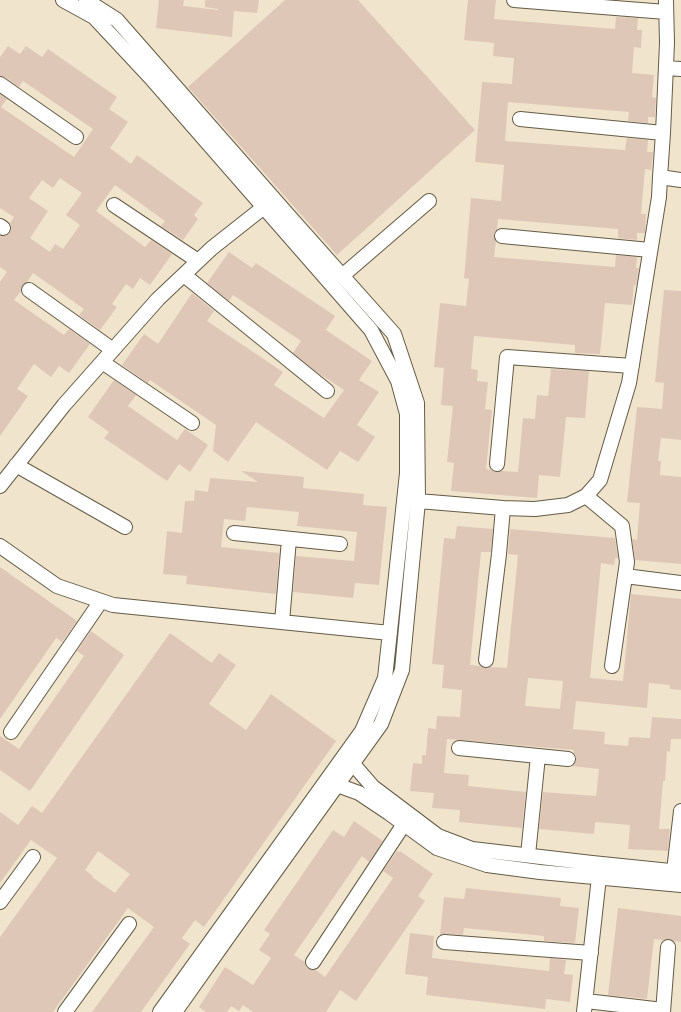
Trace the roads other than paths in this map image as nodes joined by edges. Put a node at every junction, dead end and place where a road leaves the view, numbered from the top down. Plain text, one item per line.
1 (63, 0) edge
2 (86, 0) edge
3 (514, 0) edge
4 (666, 6) edge
5 (666, 68) junction
6 (681, 69) edge
7 (0, 84) edge
8 (520, 119) dead end
9 (663, 133) junction
10 (76, 137) dead end
11 (660, 177) junction
12 (681, 180) edge
13 (429, 201) dead end
14 (114, 206) dead end
15 (264, 207) junction
16 (502, 236) dead end
17 (650, 250) junction
18 (198, 261) junction
19 (184, 275) junction
20 (342, 276) junction
21 (29, 290) dead end
22 (113, 350) junction
23 (102, 362) junction
24 (632, 366) junction
25 (327, 391) dead end
26 (192, 423) dead end
27 (497, 464) dead end
28 (9, 467) edge
29 (0, 486) edge
30 (586, 496) junction
31 (418, 501) junction
32 (503, 508) junction
33 (125, 527) dead end
34 (234, 533) dead end
35 (289, 539) junction
36 (340, 544) dead end
37 (1, 549) edge
38 (625, 576) junction
39 (681, 583) edge
40 (101, 601) junction
41 (282, 622) junction
42 (390, 633) junction
43 (486, 660) dead end
44 (612, 666) dead end
45 (11, 732) dead end
46 (459, 748) dead end
47 (538, 756) junction
48 (568, 759) dead end
49 (353, 764) junction
50 (337, 785) junction
51 (681, 810) edge
52 (404, 824) junction
53 (528, 855) junction
54 (34, 857) dead end
55 (678, 872) edge
56 (599, 877) junction
57 (681, 885) edge
58 (0, 902) edge
59 (128, 924) dead end
60 (444, 942) dead end
61 (668, 947) dead end
62 (591, 953) junction
63 (313, 962) dead end
64 (585, 1007) edge
65 (663, 1011) edge
66 (65, 1012) edge
67 (160, 1012) edge
68 (175, 1012) edge

1 - 15 street
2 - 20 street
3 - 4 street
4 - 5 street
5 - 6 street
5 - 9 street
7 - 10 street
8 - 9 street
9 - 11 street
11 - 12 street
11 - 17 street
13 - 20 street
14 - 18 street
15 - 18 street
15 - 42 street
16 - 17 street
17 - 24 street
18 - 19 street
19 - 22 street
19 - 25 street
20 - 31 street
21 - 22 street
22 - 23 street
23 - 26 street
23 - 28 street
24 - 27 street
24 - 30 street
28 - 29 street
28 - 33 street
30 - 32 street
30 - 38 street
31 - 32 street
31 - 49 street
32 - 43 street
34 - 35 street
35 - 36 street
35 - 41 street
37 - 40 street
38 - 39 street
38 - 44 street
40 - 41 street
40 - 45 street
41 - 42 street
42 - 67 street
46 - 47 street
47 - 48 street
47 - 53 street
49 - 50 street
49 - 53 street
50 - 52 street
50 - 68 street
51 - 55 street
52 - 56 street
52 - 63 street
53 - 55 street
54 - 58 street
56 - 57 street
56 - 62 street
59 - 66 street
60 - 62 street
61 - 65 street
62 - 64 street
64 - 65 street

